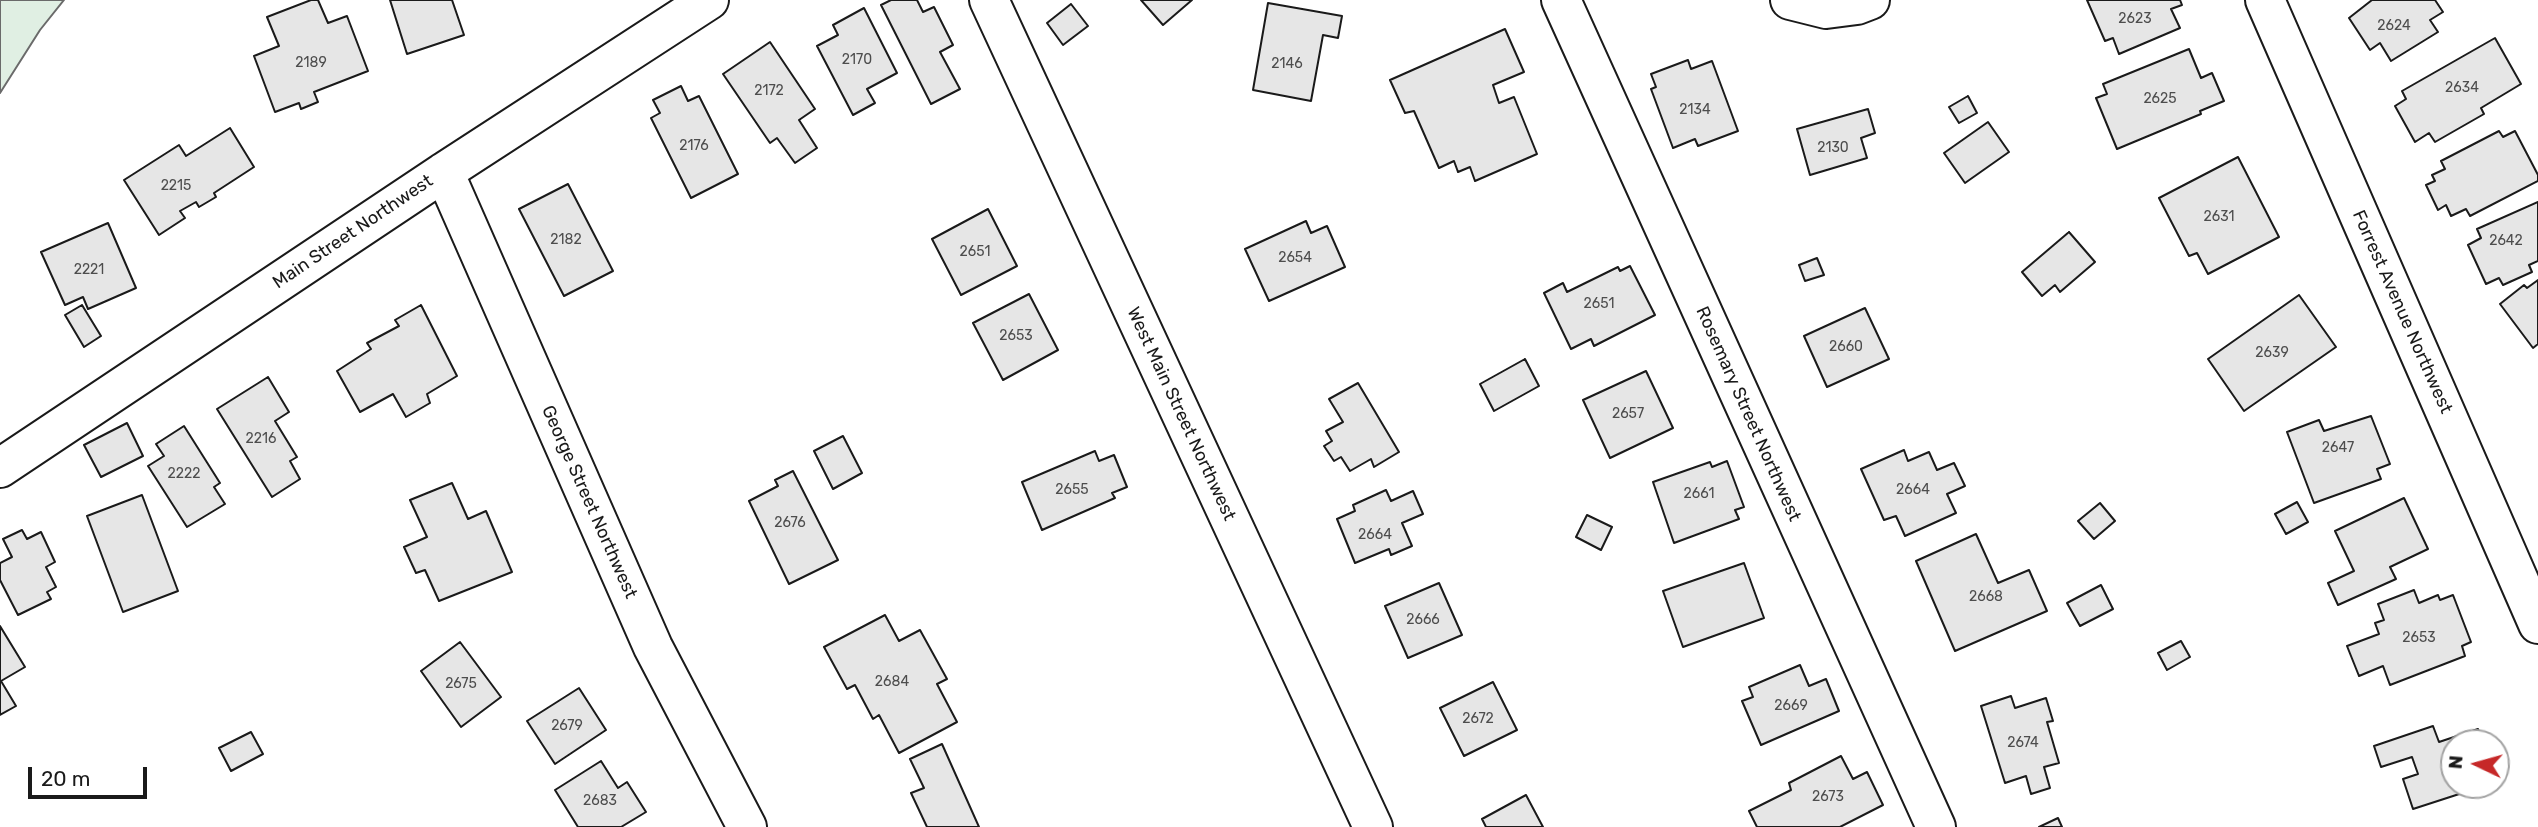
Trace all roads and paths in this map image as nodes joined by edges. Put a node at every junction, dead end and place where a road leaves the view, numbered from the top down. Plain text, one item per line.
1 (709, 0) edge
2 (989, 0) edge
3 (1561, 0) edge
4 (1790, 0) edge
5 (1870, 0) edge
6 (2265, 0) edge
7 (444, 172) junction
8 (0, 468) edge
9 (2538, 624) edge
10 (747, 827) edge
11 (1373, 827) edge
12 (1936, 827) edge

1 - 7 street, Main Street Northwest
2 - 11 street, West Main Street Northwest
3 - 12 street, Rosemary Street Northwest
4 - 5 street
6 - 9 street, Forrest Avenue Northwest
7 - 8 street, Main Street Northwest
7 - 10 street, George Street Northwest

